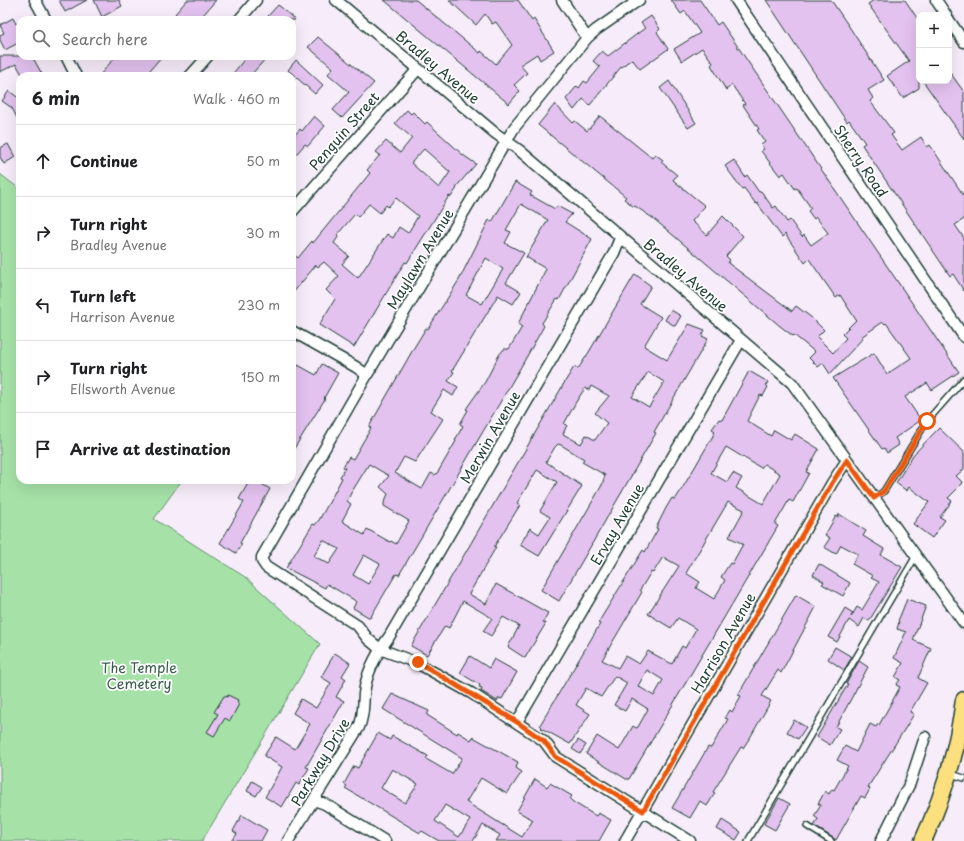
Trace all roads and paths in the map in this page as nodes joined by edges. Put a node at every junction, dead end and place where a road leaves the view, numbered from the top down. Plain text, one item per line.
1 (35, 0) edge
2 (256, 0) edge
3 (336, 0) edge
4 (562, 0) edge
5 (639, 0) edge
6 (736, 0) edge
7 (936, 0) edge
8 (944, 12) edge
9 (44, 16) edge
10 (242, 16) edge
11 (952, 24) edge
12 (587, 38) junction
13 (964, 42) edge
14 (68, 60) edge
15 (204, 60) edge
16 (418, 69) junction
17 (74, 72) edge
18 (194, 72) edge
19 (506, 140) junction
20 (296, 207) edge
21 (620, 238) junction
22 (296, 333) edge
23 (964, 337) edge
24 (741, 340) junction
25 (366, 375) junction
26 (964, 379) edge
27 (847, 460) junction
28 (874, 498) junction
29 (916, 556) junction
30 (964, 623) edge
31 (380, 649) junction
32 (964, 700) edge
33 (517, 722) junction
34 (925, 737) dead end
35 (948, 773) junction
36 (964, 778) edge
37 (314, 800) junction
38 (643, 811) junction
39 (807, 826) dead end
40 (288, 841) edge
41 (385, 841) edge
42 (625, 841) edge
43 (690, 841) edge
44 (748, 841) edge
45 (831, 841) edge
46 (881, 841) edge
47 (923, 841) edge

1 - 9 street
2 - 10 street
3 - 16 street, Bradley Avenue
4 - 12 street
5 - 12 street, Maylawn Avenue
6 - 23 street, Sherry Road
7 - 8 street
11 - 13 street
12 - 19 street, Maylawn Avenue
14 - 17 street
15 - 18 street
16 - 19 street, Bradley Avenue
16 - 20 street, Penguin Street
19 - 21 street, Bradley Avenue
19 - 25 street, Maylawn Avenue
21 - 24 street, Bradley Avenue
21 - 31 street, Merwin Avenue
22 - 25 street
24 - 27 street, Bradley Avenue
24 - 33 street, Ervay Avenue
25 - 31 street, Maylawn Avenue
26 - 28 lane
27 - 28 street, Bradley Avenue
27 - 38 street, Harrison Avenue
28 - 29 street, Bradley Avenue
29 - 30 street, Bradley Avenue
29 - 44 lane
31 - 33 street
31 - 37 street, Parkway Drive
32 - 35 main road
33 - 38 street
34 - 46 street
35 - 36 lane
35 - 47 main road
37 - 40 street, Parkway Drive
37 - 41 street
38 - 42 street, Harrison Avenue
38 - 43 street
39 - 45 lane

